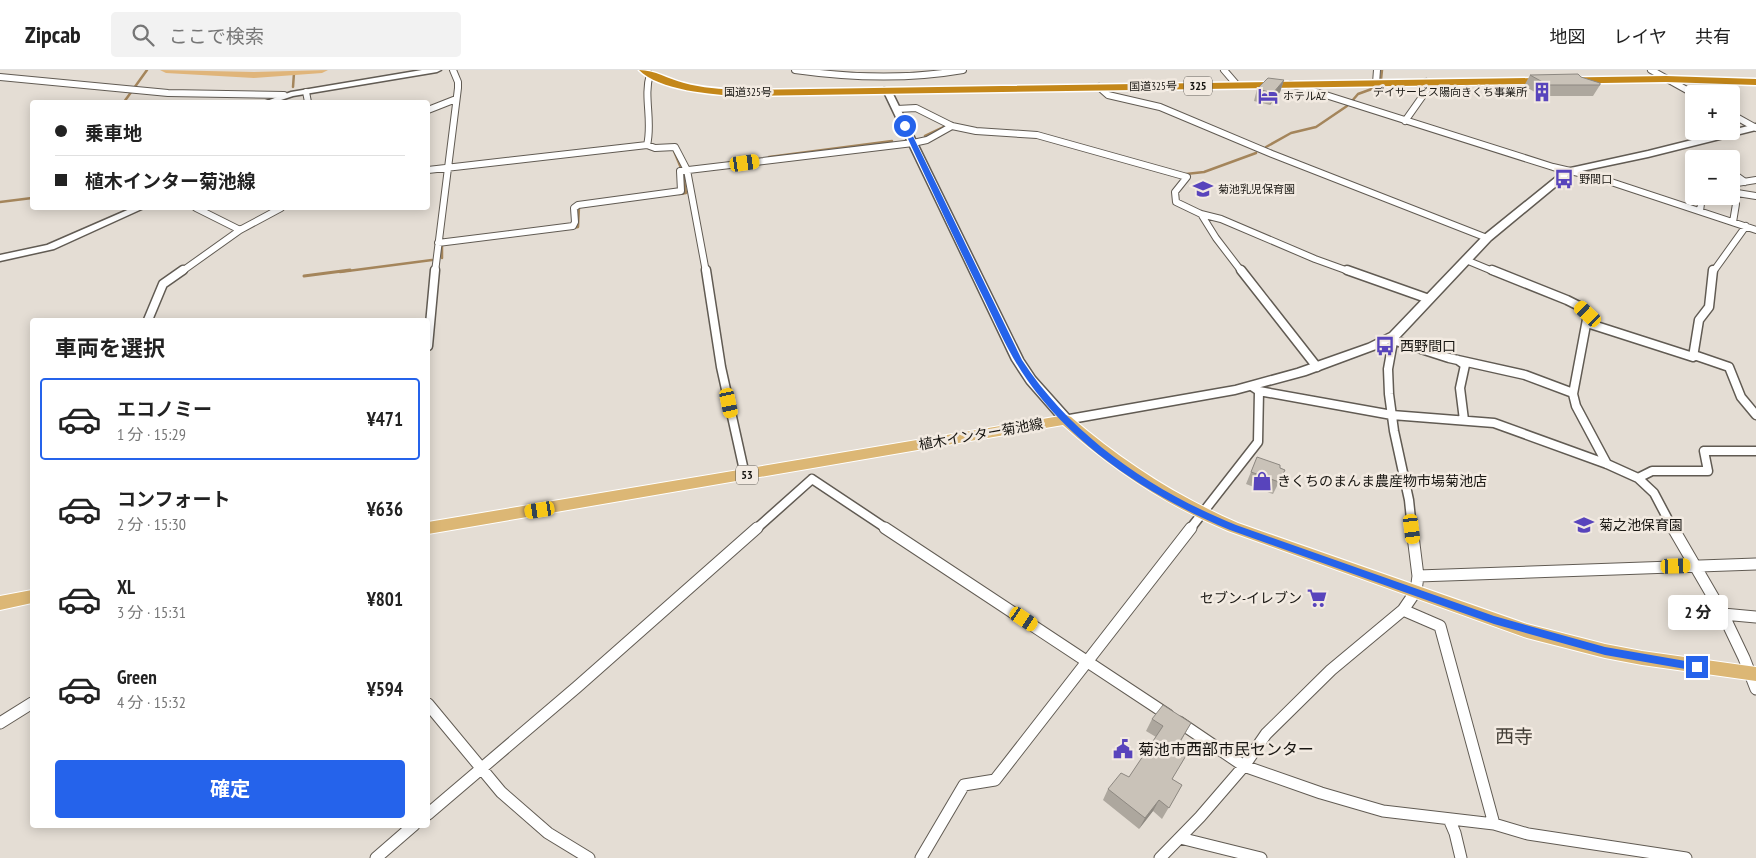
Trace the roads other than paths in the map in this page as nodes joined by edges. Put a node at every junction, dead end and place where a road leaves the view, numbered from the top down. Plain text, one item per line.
1 (437, 70) edge
2 (453, 70) edge
3 (795, 70) edge
4 (963, 70) edge
5 (1224, 70) edge
6 (1377, 70) edge
7 (1651, 70) edge
8 (647, 72) edge
9 (0, 77) edge
10 (1666, 79) junction
11 (1426, 82) junction
12 (1756, 82) edge
13 (1376, 83) junction
14 (1291, 84) junction
15 (1237, 85) junction
16 (1099, 87) junction
17 (1685, 89) edge
18 (887, 90) junction
19 (306, 92) junction
20 (284, 96) junction
21 (456, 99) junction
22 (273, 100) edge
23 (308, 100) edge
24 (430, 109) edge
25 (897, 109) junction
26 (1740, 119) edge
27 (1405, 121) junction
28 (952, 126) junction
29 (1756, 127) edge
30 (914, 143) junction
31 (647, 145) junction
32 (448, 168) junction
33 (430, 170) edge
34 (687, 170) junction
35 (1570, 171) junction
36 (1740, 178) edge
37 (1756, 180) edge
38 (1746, 182) junction
39 (1740, 183) edge
40 (1740, 194) edge
41 (1756, 196) edge
42 (1701, 205) edge
43 (1736, 205) edge
44 (135, 210) edge
45 (200, 210) edge
46 (277, 210) edge
47 (1700, 211) junction
48 (1201, 214) junction
49 (1733, 222) junction
50 (1746, 226) junction
51 (240, 230) junction
52 (1756, 230) edge
53 (1486, 238) junction
54 (438, 243) junction
55 (0, 258) edge
56 (1466, 260) junction
57 (1429, 299) junction
58 (149, 318) edge
59 (1587, 323) junction
60 (430, 325) edge
61 (1393, 338) junction
62 (1694, 354) junction
63 (1458, 360) junction
64 (1317, 368) junction
65 (1256, 389) junction
66 (1573, 393) junction
67 (1392, 415) junction
68 (1756, 415) edge
69 (1066, 420) junction
70 (1464, 420) junction
71 (1756, 451) edge
72 (811, 463) junction
73 (1607, 464) junction
74 (745, 475) junction
75 (1638, 478) junction
76 (812, 479) junction
77 (1202, 514) junction
78 (430, 528) edge
79 (1756, 564) edge
80 (1693, 565) junction
81 (1418, 576) junction
82 (1416, 591) junction
83 (30, 596) edge
84 (0, 603) edge
85 (1403, 610) junction
86 (1723, 614) junction
87 (1756, 617) edge
88 (1088, 662) junction
89 (1752, 674) edge
90 (1756, 689) edge
91 (30, 704) edge
92 (430, 706) edge
93 (0, 723) edge
94 (1244, 766) junction
95 (482, 767) junction
96 (430, 812) edge
97 (1449, 819) junction
98 (1494, 824) junction
99 (411, 828) edge
100 (1180, 838) junction
101 (1628, 854) edge
102 (376, 858) edge
103 (590, 858) edge
104 (921, 858) edge
105 (1160, 858) edge
106 (1261, 858) edge
107 (1461, 858) edge
108 (1686, 858) edge

1 - 19 street
2 - 21 street
3 - 4 street
5 - 15 street
6 - 13 street
7 - 10 street
8 - 18 highway, 国道325号 / 325
8 - 31 street
9 - 20 street
10 - 11 highway, 国道325号 / 325
10 - 12 highway, 国道325号 / 325
10 - 17 street
11 - 13 highway, 国道325号 / 325
11 - 27 street
13 - 14 highway, 国道325号 / 325
14 - 15 highway, 国道325号 / 325
14 - 27 street
15 - 16 highway, 国道325号 / 325
16 - 18 highway, 国道325号 / 325
16 - 53 street
18 - 25 street
19 - 20 street
19 - 23 street
20 - 22 street
21 - 24 street
21 - 32 street
25 - 28 street
25 - 30 street
26 - 29 street
27 - 35 street
28 - 30 street
28 - 48 street
29 - 35 street
30 - 34 street
30 - 69 street
31 - 32 street
31 - 34 street
32 - 33 street
32 - 54 street
34 - 54 street
34 - 74 street
35 - 47 street
35 - 53 street
36 - 38 street
37 - 38 street
38 - 39 street
40 - 41 street
42 - 47 street
43 - 49 street
44 - 55 street
45 - 51 street
46 - 51 street
47 - 49 street
48 - 57 street
48 - 64 street
49 - 50 street
50 - 52 street
50 - 62 street
51 - 58 street
53 - 56 street
54 - 60 street
56 - 57 street
56 - 59 street
57 - 61 street
59 - 62 street
59 - 66 street
61 - 63 street
61 - 64 street
61 - 67 street
62 - 68 street
63 - 66 street
63 - 70 street
64 - 65 street
65 - 67 street
65 - 69 street
65 - 77 street
66 - 73 street
67 - 70 street
67 - 81 street
69 - 72 main road, 植木インター菊池線 / 53
69 - 77 main road
70 - 73 street
71 - 75 street
72 - 74 main road, 植木インター菊池線 / 53
72 - 76 street
73 - 75 street
74 - 78 main road, 植木インター菊池線 / 53
75 - 80 street
76 - 88 street
76 - 95 street
77 - 82 main road
77 - 88 street
79 - 80 street
80 - 81 street
80 - 86 street
81 - 82 street
82 - 85 street
82 - 89 main road
83 - 84 main road
85 - 94 street
85 - 98 street
86 - 87 street
86 - 89 street
88 - 94 street
88 - 104 street
89 - 90 street
91 - 93 street
92 - 95 street
94 - 97 street
94 - 100 street
95 - 96 street
95 - 103 street
97 - 98 street
97 - 107 street
98 - 101 street
99 - 102 street
100 - 105 street
100 - 106 street
101 - 108 street

